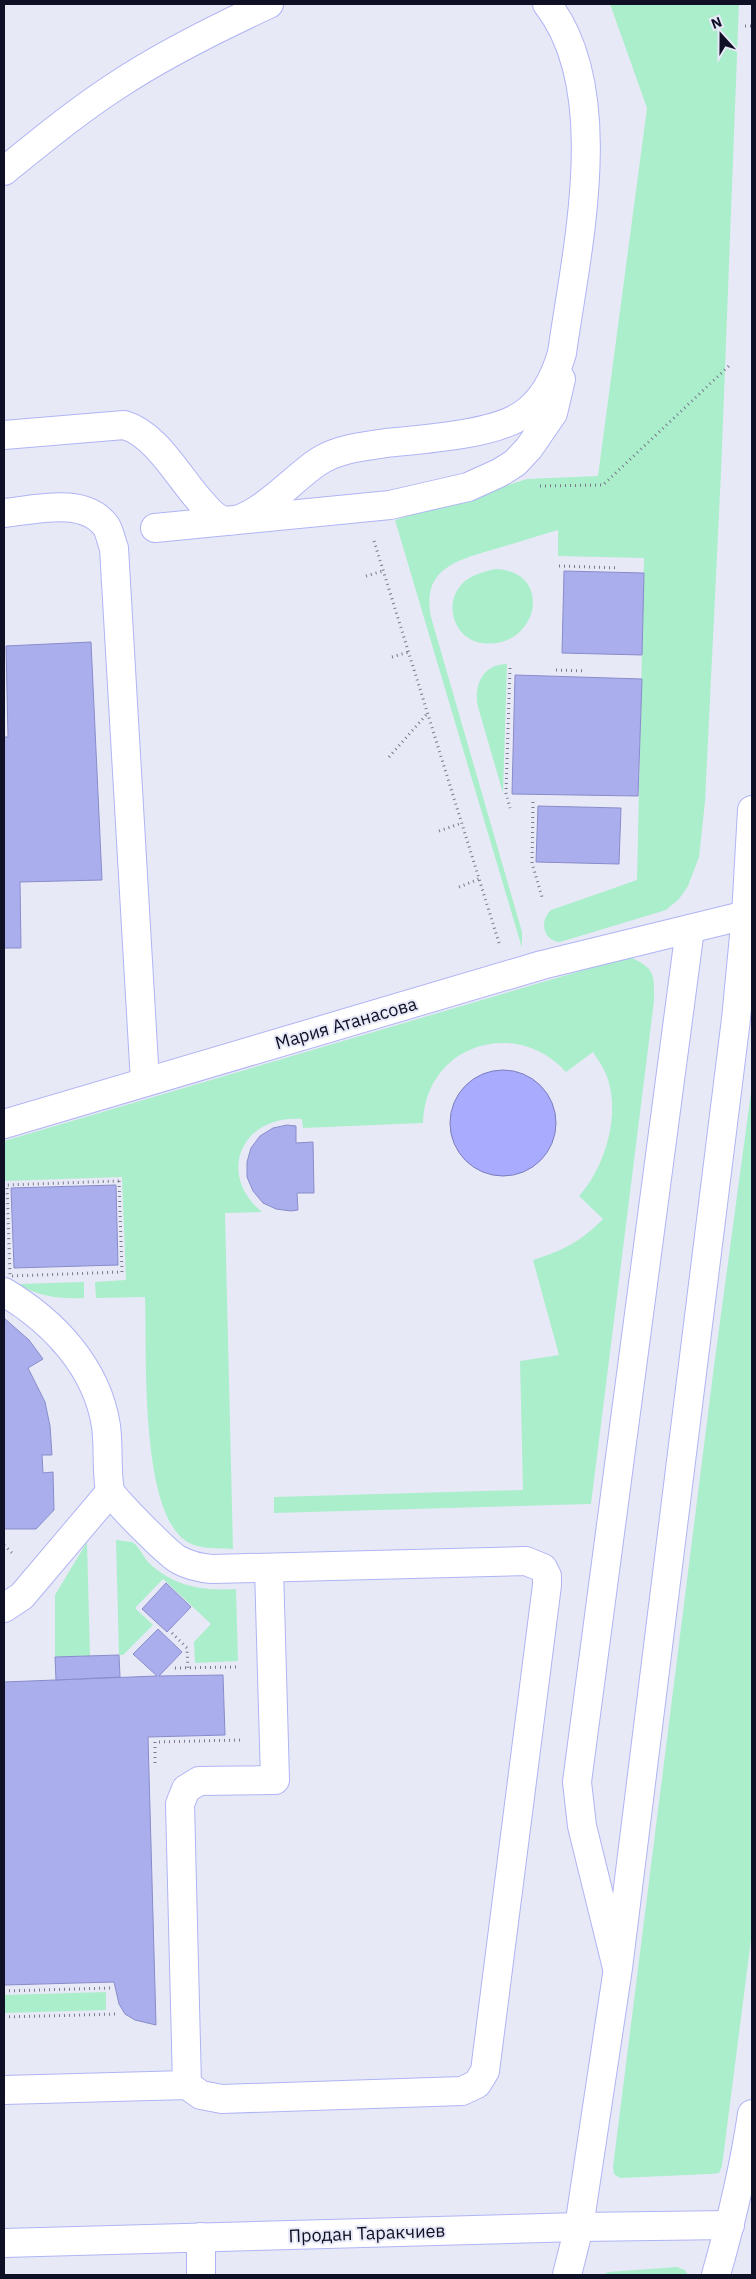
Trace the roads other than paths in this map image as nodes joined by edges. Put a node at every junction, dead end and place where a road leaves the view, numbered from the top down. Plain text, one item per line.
1 (270, 4) edge
2 (548, 4) edge
3 (4, 172) edge
4 (562, 353) junction
5 (4, 435) edge
6 (4, 513) edge
7 (232, 520) junction
8 (155, 528) dead end
9 (752, 810) edge
10 (749, 914) edge
11 (690, 929) junction
12 (145, 1082) junction
13 (4, 1124) edge
14 (7, 1284) edge
15 (110, 1492) junction
16 (270, 1568) junction
17 (4, 1608) edge
18 (618, 1968) junction
19 (187, 2085) junction
20 (4, 2090) edge
21 (752, 2114) edge
22 (730, 2225) junction
23 (579, 2227) junction
24 (201, 2237) junction
25 (4, 2243) edge
26 (201, 2275) edge
27 (567, 2275) edge
28 (716, 2275) edge

1 - 3 main road
2 - 4 main road
4 - 7 main road
4 - 7 main road
5 - 7 main road
6 - 12 main road
7 - 8 main road
9 - 10 main road
10 - 11 main road, Мария Атанасова
10 - 18 main road
11 - 12 main road, Мария Атанасова
11 - 18 main road
12 - 13 main road, Мария Атанасова
14 - 15 main road
15 - 16 main road
15 - 17 main road
16 - 19 main road
16 - 19 main road
18 - 23 main road
19 - 20 main road
21 - 22 main road
22 - 23 main road, Продан Таракчиев
22 - 28 main road
23 - 24 main road, Продан Таракчиев
23 - 27 main road
24 - 25 main road, Продан Таракчиев
24 - 26 main road

